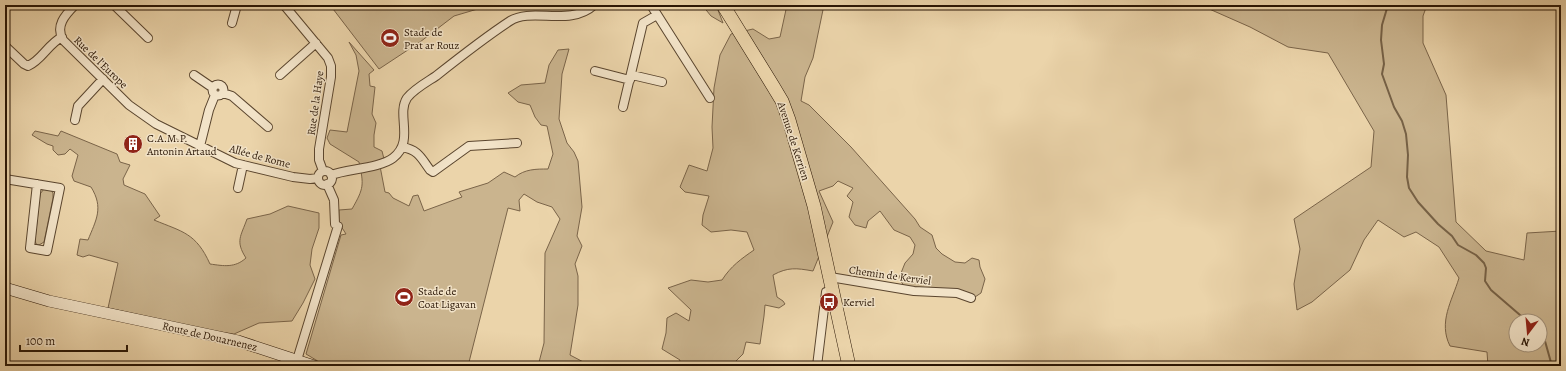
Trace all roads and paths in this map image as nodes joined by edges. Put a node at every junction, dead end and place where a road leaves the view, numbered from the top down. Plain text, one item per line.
1 (75, 5) edge
2 (114, 5) edge
3 (237, 5) edge
4 (284, 5) edge
5 (594, 5) edge
6 (651, 5) edge
7 (723, 5) edge
8 (657, 15) junction
9 (232, 23) dead end
10 (62, 37) junction
11 (148, 38) dead end
12 (316, 43) junction
13 (5, 46) edge
14 (595, 71) dead end
15 (280, 74) dead end
16 (194, 75) dead end
17 (631, 77) junction
18 (103, 79) junction
19 (662, 82) dead end
20 (217, 92) junction
21 (710, 98) dead end
22 (623, 107) dead end
23 (135, 110) joint
24 (75, 120) dead end
25 (268, 127) dead end
26 (517, 143) dead end
27 (200, 146) junction
28 (402, 147) junction
29 (243, 165) junction
30 (321, 175) junction
31 (332, 175) junction
32 (5, 180) edge
33 (37, 184) junction
34 (327, 184) junction
35 (238, 188) dead end
36 (830, 277) junction
37 (6, 291) edge
38 (833, 291) junction
39 (971, 298) dead end
40 (298, 360) junction
41 (314, 366) edge
42 (817, 366) edge
43 (849, 366) edge

1 - 10 street, Rue de l'Europe
2 - 11 street
3 - 9 street
4 - 12 street, Rue de la Haye
5 - 28 street
6 - 8 street
7 - 36 main road, Avenue de Kerrien
8 - 17 street
8 - 21 street
10 - 13 street
10 - 18 street, Rue de l'Europe
12 - 15 street
12 - 30 street, Rue de la Haye
14 - 17 street
16 - 20 street
17 - 19 street
17 - 22 street
18 - 23 street, Rue de l'Europe
18 - 24 street
20 - 25 street
20 - 27 street
23 - 27 street, Allée de Rome
26 - 28 street
27 - 29 street, Allée de Rome
28 - 31 street
29 - 30 street, Allée de Rome
29 - 35 street
30 - 31 street
30 - 34 street
31 - 34 street
32 - 33 street
33 - 33 street
34 - 40 street
36 - 38 main road, Avenue de Kerrien
36 - 39 street, Chemin de Kerviel
37 - 40 main road, Route de Douarnenez
38 - 42 street
38 - 43 main road, Avenue de Kerrien
40 - 41 main road, Route de Douarnenez

